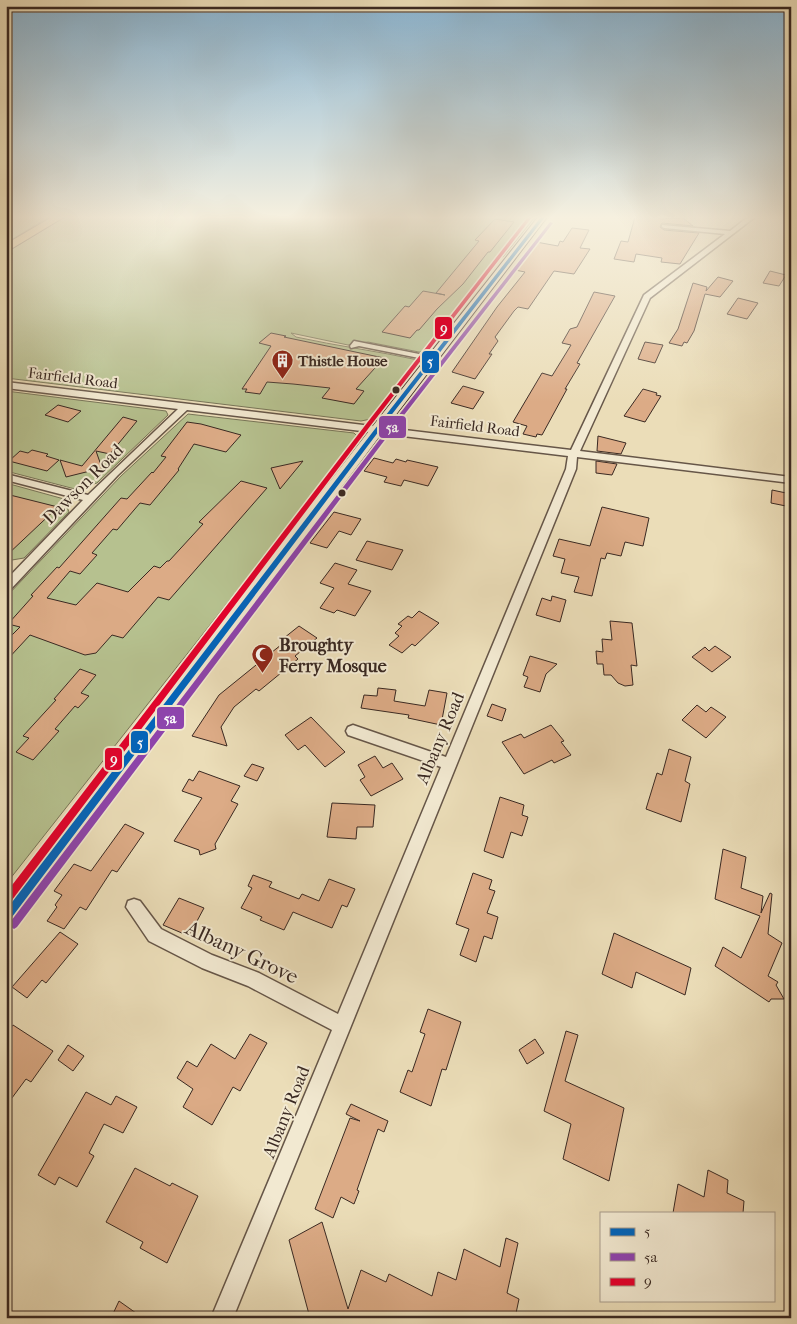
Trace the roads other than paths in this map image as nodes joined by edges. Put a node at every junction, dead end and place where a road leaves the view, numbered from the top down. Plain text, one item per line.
1 (496, 279) edge
2 (671, 279) edge
3 (354, 346) dead end
4 (434, 359) junction
5 (6, 386) edge
6 (185, 407) junction
7 (377, 430) junction
8 (575, 454) junction
9 (6, 477) edge
10 (791, 480) edge
11 (90, 499) junction
12 (12, 574) edge
13 (6, 587) edge
14 (353, 730) dead end
15 (449, 764) junction
16 (134, 906) dead end
17 (6, 918) edge
18 (342, 1026) junction
19 (222, 1318) edge

1 - 4 street
2 - 8 street, Albany Road
3 - 4 street
4 - 7 street
5 - 6 street, Fairfield Road
6 - 7 street, Fairfield Road
6 - 11 street, Dawson Road
7 - 8 street, Fairfield Road
7 - 17 street
8 - 10 street, Fairfield Road
8 - 15 street, Albany Road
9 - 11 street
11 - 12 street, Dawson Road
12 - 13 street, Dawson Road
14 - 15 street
15 - 18 street, Albany Road
16 - 18 street, Albany Grove
18 - 19 street, Albany Road

